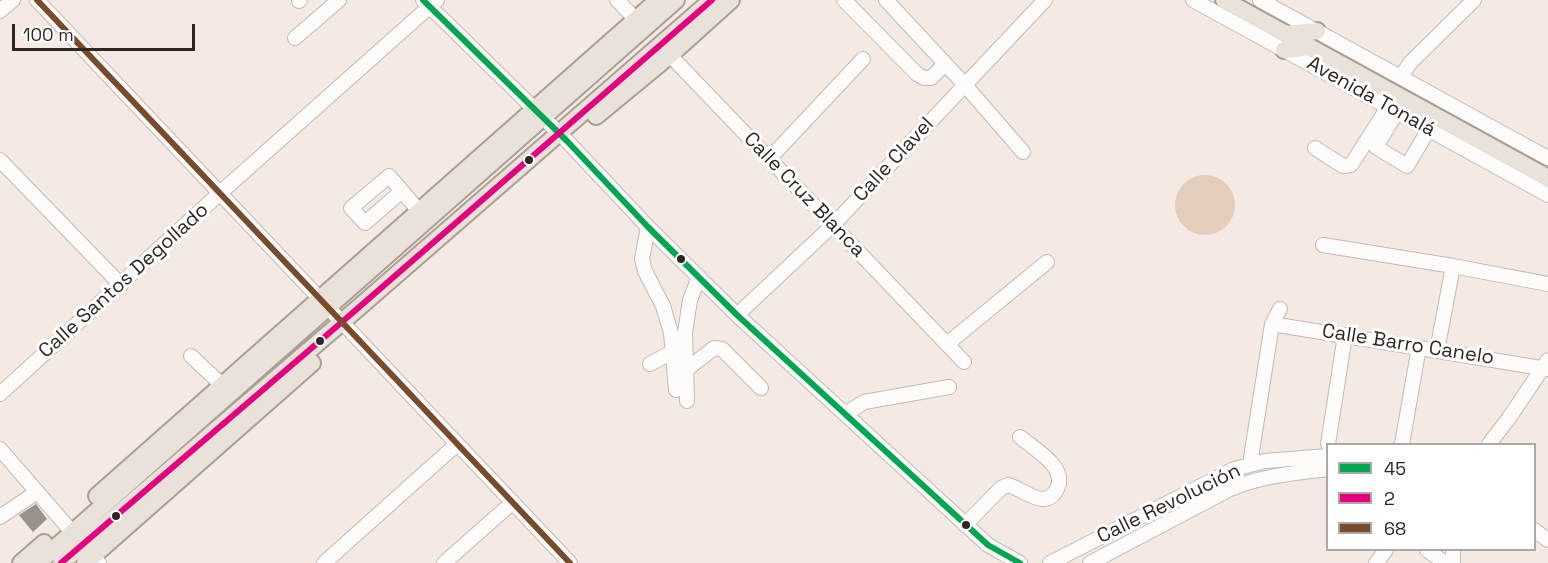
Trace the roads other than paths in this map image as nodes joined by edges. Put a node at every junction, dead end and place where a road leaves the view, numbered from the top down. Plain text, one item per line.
1 (13, 0) edge
2 (37, 0) edge
3 (339, 0) edge
4 (617, 0) edge
5 (658, 0) edge
6 (676, 0) edge
7 (712, 0) edge
8 (731, 0) edge
9 (844, 0) edge
10 (885, 0) edge
11 (1045, 0) edge
12 (1193, 0) edge
13 (1224, 0) edge
14 (1261, 0) edge
15 (1474, 0) edge
16 (430, 2) edge
17 (0, 11) edge
18 (1246, 20) junction
19 (640, 24) junction
20 (1317, 31) junction
21 (296, 38) dead end
22 (1285, 42) junction
23 (665, 50) junction
24 (863, 59) dead end
25 (945, 63) junction
26 (1401, 77) junction
27 (965, 85) junction
28 (1393, 109) junction
29 (539, 114) junction
30 (1429, 129) junction
31 (563, 137) junction
32 (1315, 148) dead end
33 (1023, 152) dead end
34 (1548, 158) edge
35 (769, 159) junction
36 (0, 160) edge
37 (1548, 178) edge
38 (402, 191) dead end
39 (220, 193) junction
40 (1548, 195) edge
41 (420, 212) junction
42 (833, 225) junction
43 (648, 227) junction
44 (1323, 245) dead end
45 (1047, 262) dead end
46 (1453, 266) junction
47 (699, 277) junction
48 (1548, 284) edge
49 (120, 285) junction
50 (325, 304) junction
51 (1280, 309) dead end
52 (737, 315) junction
53 (1272, 324) junction
54 (346, 326) junction
55 (1345, 335) junction
56 (947, 344) junction
57 (1419, 347) junction
58 (1437, 351) junction
59 (672, 352) junction
60 (191, 356) dead end
61 (964, 362) dead end
62 (650, 363) dead end
63 (1547, 365) edge
64 (686, 370) junction
65 (222, 385) junction
66 (949, 387) dead end
67 (762, 388) dead end
68 (676, 390) dead end
69 (0, 394) edge
70 (687, 401) dead end
71 (845, 414) junction
72 (1020, 437) dead end
73 (1329, 443) edge
74 (1402, 443) edge
75 (1490, 443) edge
76 (457, 444) junction
77 (0, 449) edge
78 (1326, 456) edge
79 (1326, 456) edge
80 (1250, 464) junction
81 (37, 492) junction
82 (513, 502) junction
83 (0, 517) edge
84 (965, 525) junction
85 (988, 545) junction
86 (83, 547) edge
87 (1430, 551) edge
88 (565, 561) edge
89 (1014, 562) edge
90 (21, 563) edge
91 (38, 563) edge
92 (61, 563) edge
93 (324, 563) edge
94 (444, 563) edge
95 (998, 563) edge
96 (1050, 563) edge
97 (1090, 563) edge
98 (1445, 563) edge

1 - 17 street
2 - 39 street
3 - 21 street
4 - 19 street
5 - 19 main road
6 - 19 main road
7 - 23 main road
8 - 23 main road
9 - 25 street
10 - 25 street
11 - 27 street, Calle Clavel
12 - 18 street, Avenida Tonalá
13 - 18 main road, Avenida Tonalá
14 - 18 street
14 - 20 street, Avenida Tonalá
15 - 26 street
16 - 29 street
16 - 39 street, Calle Santos Degollado
18 - 22 main road, Avenida Tonalá
19 - 29 main road
20 - 22 main road
20 - 26 street, Avenida Tonalá
22 - 28 street, Avenida Tonalá
22 - 37 main road, Avenida Tonalá
23 - 31 main road
23 - 35 street, Calle Cruz Blanca
24 - 35 street
25 - 27 street
26 - 34 street, Avenida Tonalá
27 - 33 street
27 - 42 street, Calle Clavel
28 - 30 street, Avenida Tonalá
28 - 30 street
28 - 32 street
29 - 31 street
29 - 41 main road
29 - 50 main road
30 - 40 street, Avenida Tonalá
31 - 43 street
31 - 54 main road
35 - 42 street, Calle Cruz Blanca
36 - 49 street
38 - 41 street
39 - 49 street, Calle Santos Degollado
39 - 50 street
41 - 50 main road
42 - 52 street, Calle Clavel
42 - 56 street, Calle Cruz Blanca
43 - 47 street
43 - 59 street
44 - 46 street
45 - 56 street
46 - 48 street
46 - 58 street
47 - 52 street
47 - 64 street
49 - 69 street, Calle Santos Degollado
50 - 54 street
50 - 65 main road
50 - 86 main road
51 - 53 street
52 - 71 street
53 - 55 street, Calle Barro Canelo
53 - 80 street
54 - 76 street
54 - 86 main road
55 - 57 street, Calle Barro Canelo
55 - 73 street
56 - 61 street, Calle Cruz Blanca
57 - 58 street, Calle Barro Canelo
57 - 74 street
58 - 63 street, Calle Barro Canelo
59 - 62 street
59 - 68 street
60 - 65 street
63 - 75 street
64 - 67 street
64 - 70 street
65 - 86 main road
66 - 71 street
71 - 84 street
72 - 84 street
76 - 82 street
76 - 93 street
77 - 81 street
78 - 80 street, Calle Revolución
79 - 97 street, Calle Revolución
80 - 96 street, Calle Revolución
81 - 83 street
81 - 86 street
82 - 88 street
82 - 94 street
84 - 85 street
85 - 89 street
85 - 95 street
86 - 90 main road
86 - 91 main road
86 - 92 main road
87 - 98 street

